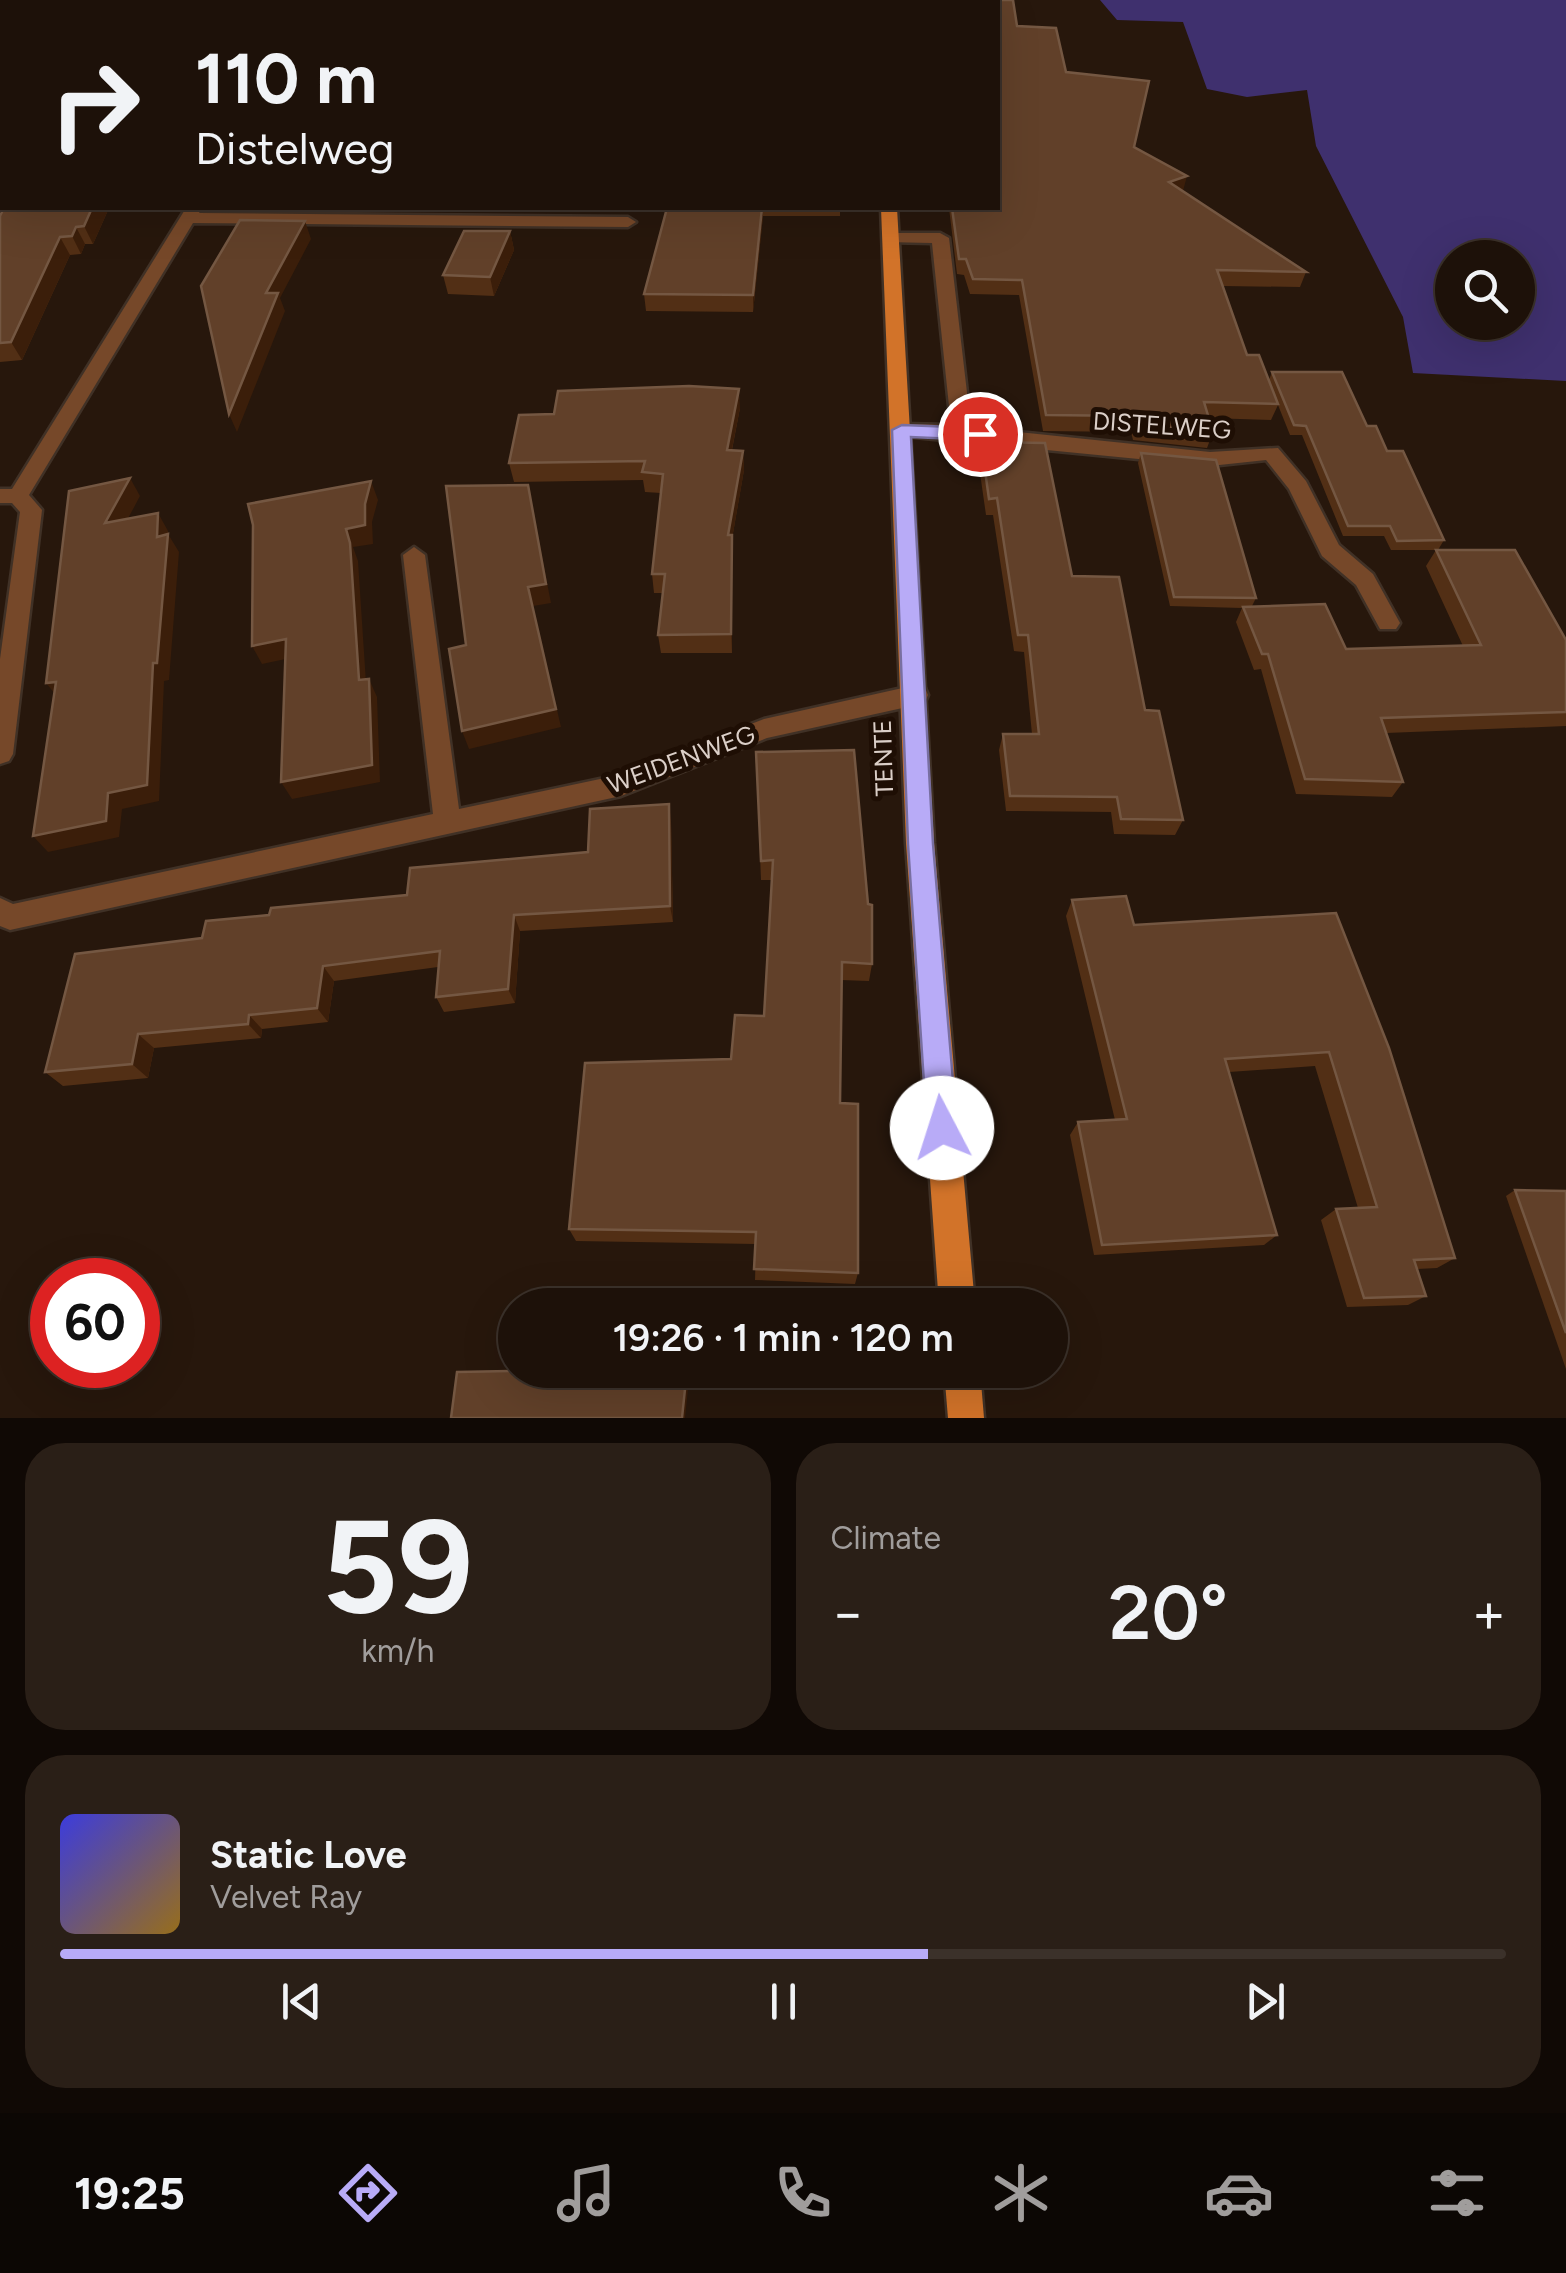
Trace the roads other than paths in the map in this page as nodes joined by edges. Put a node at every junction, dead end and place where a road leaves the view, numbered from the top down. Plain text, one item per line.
1 (890, 210) edge
2 (190, 213) edge
3 (628, 222) dead end
4 (892, 238) junction
5 (902, 430) junction
6 (960, 432) junction
7 (9, 496) edge
8 (414, 555) dead end
9 (1388, 623) dead end
10 (916, 695) junction
11 (0, 754) edge
12 (447, 822) junction
13 (0, 912) edge
14 (956, 1288) edge
15 (964, 1388) edge
16 (966, 1418) edge

1 - 4 main road, TENTE
2 - 3 street
2 - 7 street
4 - 5 main road, TENTE
4 - 6 street
5 - 6 street, DISTELWEG
5 - 10 main road, TENTE
6 - 9 street, DISTELWEG
7 - 11 street
8 - 12 street
10 - 12 street, WEIDENWEG
10 - 14 main road, TENTE
12 - 13 street, WEIDENWEG
15 - 16 main road

